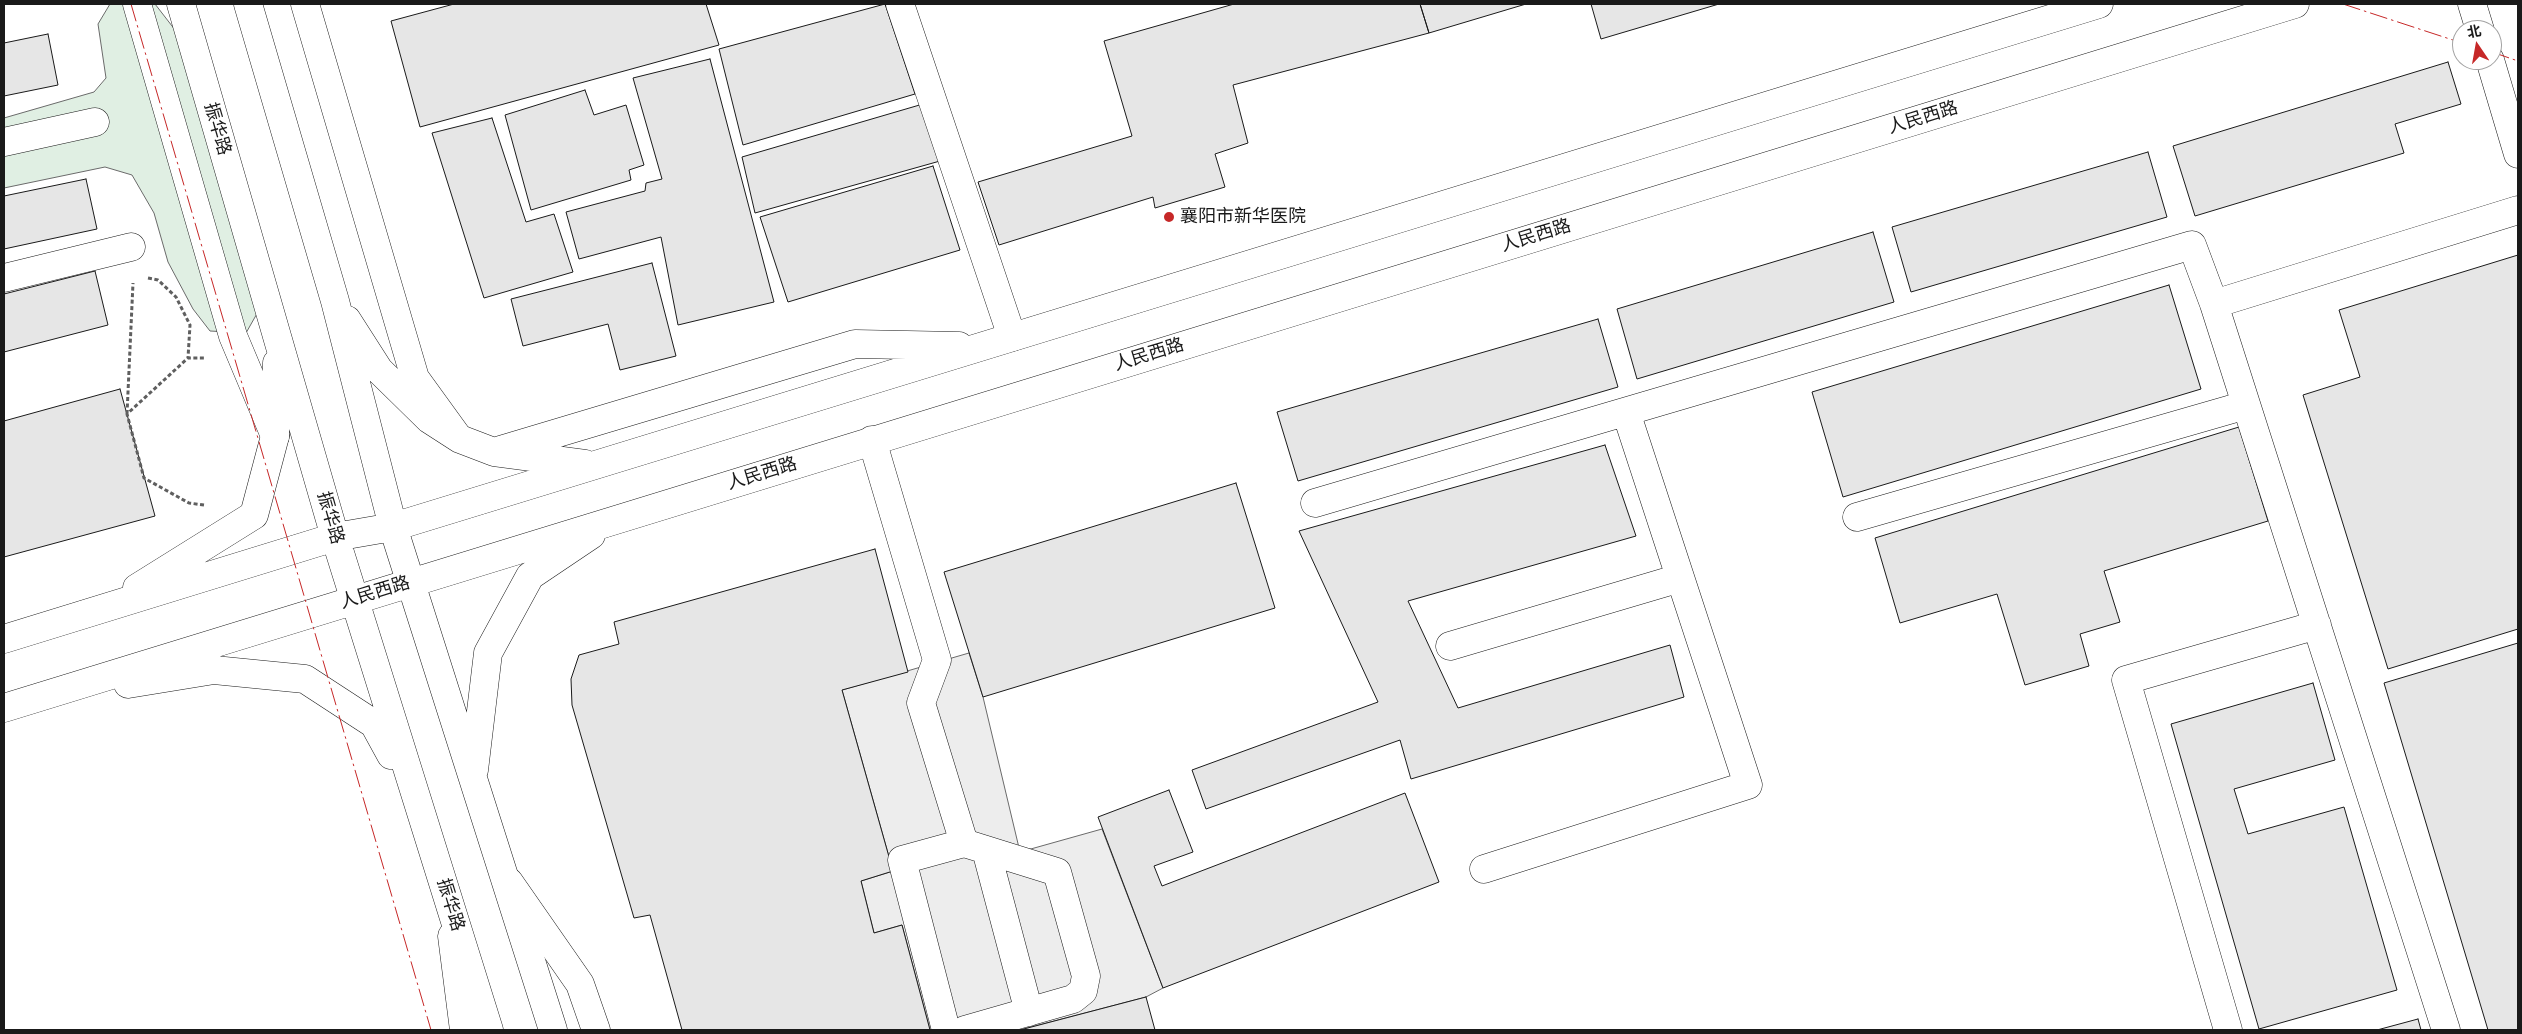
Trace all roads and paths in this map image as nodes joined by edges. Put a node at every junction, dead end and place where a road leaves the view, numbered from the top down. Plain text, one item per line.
1 (137, 4) edge
2 (181, 4) edge
3 (248, 4) edge
4 (305, 4) edge
5 (900, 4) edge
6 (2099, 4) edge
7 (2295, 4) edge
8 (2472, 4) edge
9 (2477, 20) edge
10 (2493, 70) edge
11 (95, 122) dead end
12 (4, 142) edge
13 (2518, 154) edge
14 (2518, 210) edge
15 (131, 247) dead end
16 (133, 274) dead end
17 (141, 276) dead end
18 (4, 278) edge
19 (335, 301) junction
20 (2214, 304) junction
21 (1012, 337) junction
22 (278, 339) junction
23 (983, 346) junction
24 (242, 356) junction
25 (188, 358) junction
26 (2246, 405) junction
27 (1626, 412) junction
28 (127, 414) junction
29 (275, 436) junction
30 (460, 439) junction
31 (872, 440) junction
32 (494, 452) junction
33 (594, 466) junction
34 (1314, 503) dead end
35 (206, 505) dead end
36 (1857, 517) dead end
37 (615, 519) junction
38 (393, 527) junction
39 (336, 537) junction
40 (1680, 578) junction
41 (410, 582) junction
42 (355, 599) junction
43 (107, 607) junction
44 (2317, 624) junction
45 (4, 640) edge
46 (1450, 646) dead end
47 (16, 704) edge
48 (473, 779) junction
49 (417, 800) junction
50 (975, 847) junction
51 (1484, 869) dead end
52 (503, 874) junction
53 (446, 892) junction
54 (1029, 1012) junction
55 (464, 1030) edge
56 (489, 1030) edge
57 (553, 1030) edge
58 (596, 1030) edge
59 (946, 1030) edge
60 (965, 1030) edge
61 (2228, 1030) edge
62 (2446, 1030) edge

1 - 24 main road
2 - 22 main road, 振华路
3 - 19 main road
4 - 30 main road
5 - 21 main road
6 - 21 main road
7 - 31 main road, 人民西路
8 - 9 main road
10 - 13 main road
11 - 12 main road
14 - 20 main road
15 - 18 main road
16 - 28 path
17 - 25 path
19 - 30 main road
19 - 38 main road
20 - 26 main road
20 - 27 main road
21 - 23 main road
22 - 29 main road
22 - 39 main road, 振华路
23 - 32 main road
23 - 33 main road
24 - 25 path
24 - 29 main road
25 - 28 path
26 - 36 main road
26 - 44 main road
27 - 34 main road
27 - 40 main road
28 - 35 path
29 - 43 main road
30 - 32 main road
31 - 37 main road, 人民西路
31 - 50 main road
32 - 33 main road
33 - 38 main road
37 - 41 main road, 人民西路
37 - 48 main road
38 - 39 main road
38 - 41 main road
39 - 42 main road, 振华路
39 - 43 main road
40 - 46 main road
40 - 51 main road
41 - 42 main road, 人民西路
41 - 48 main road
42 - 47 main road, 人民西路
42 - 49 main road, 振华路
43 - 45 main road
44 - 61 main road
44 - 62 main road
47 - 49 main road
48 - 52 main road
49 - 53 main road, 振华路
50 - 54 main road
50 - 54 main road
50 - 59 main road
52 - 57 main road
52 - 58 main road
53 - 55 main road
53 - 56 main road, 振华路
54 - 60 main road

